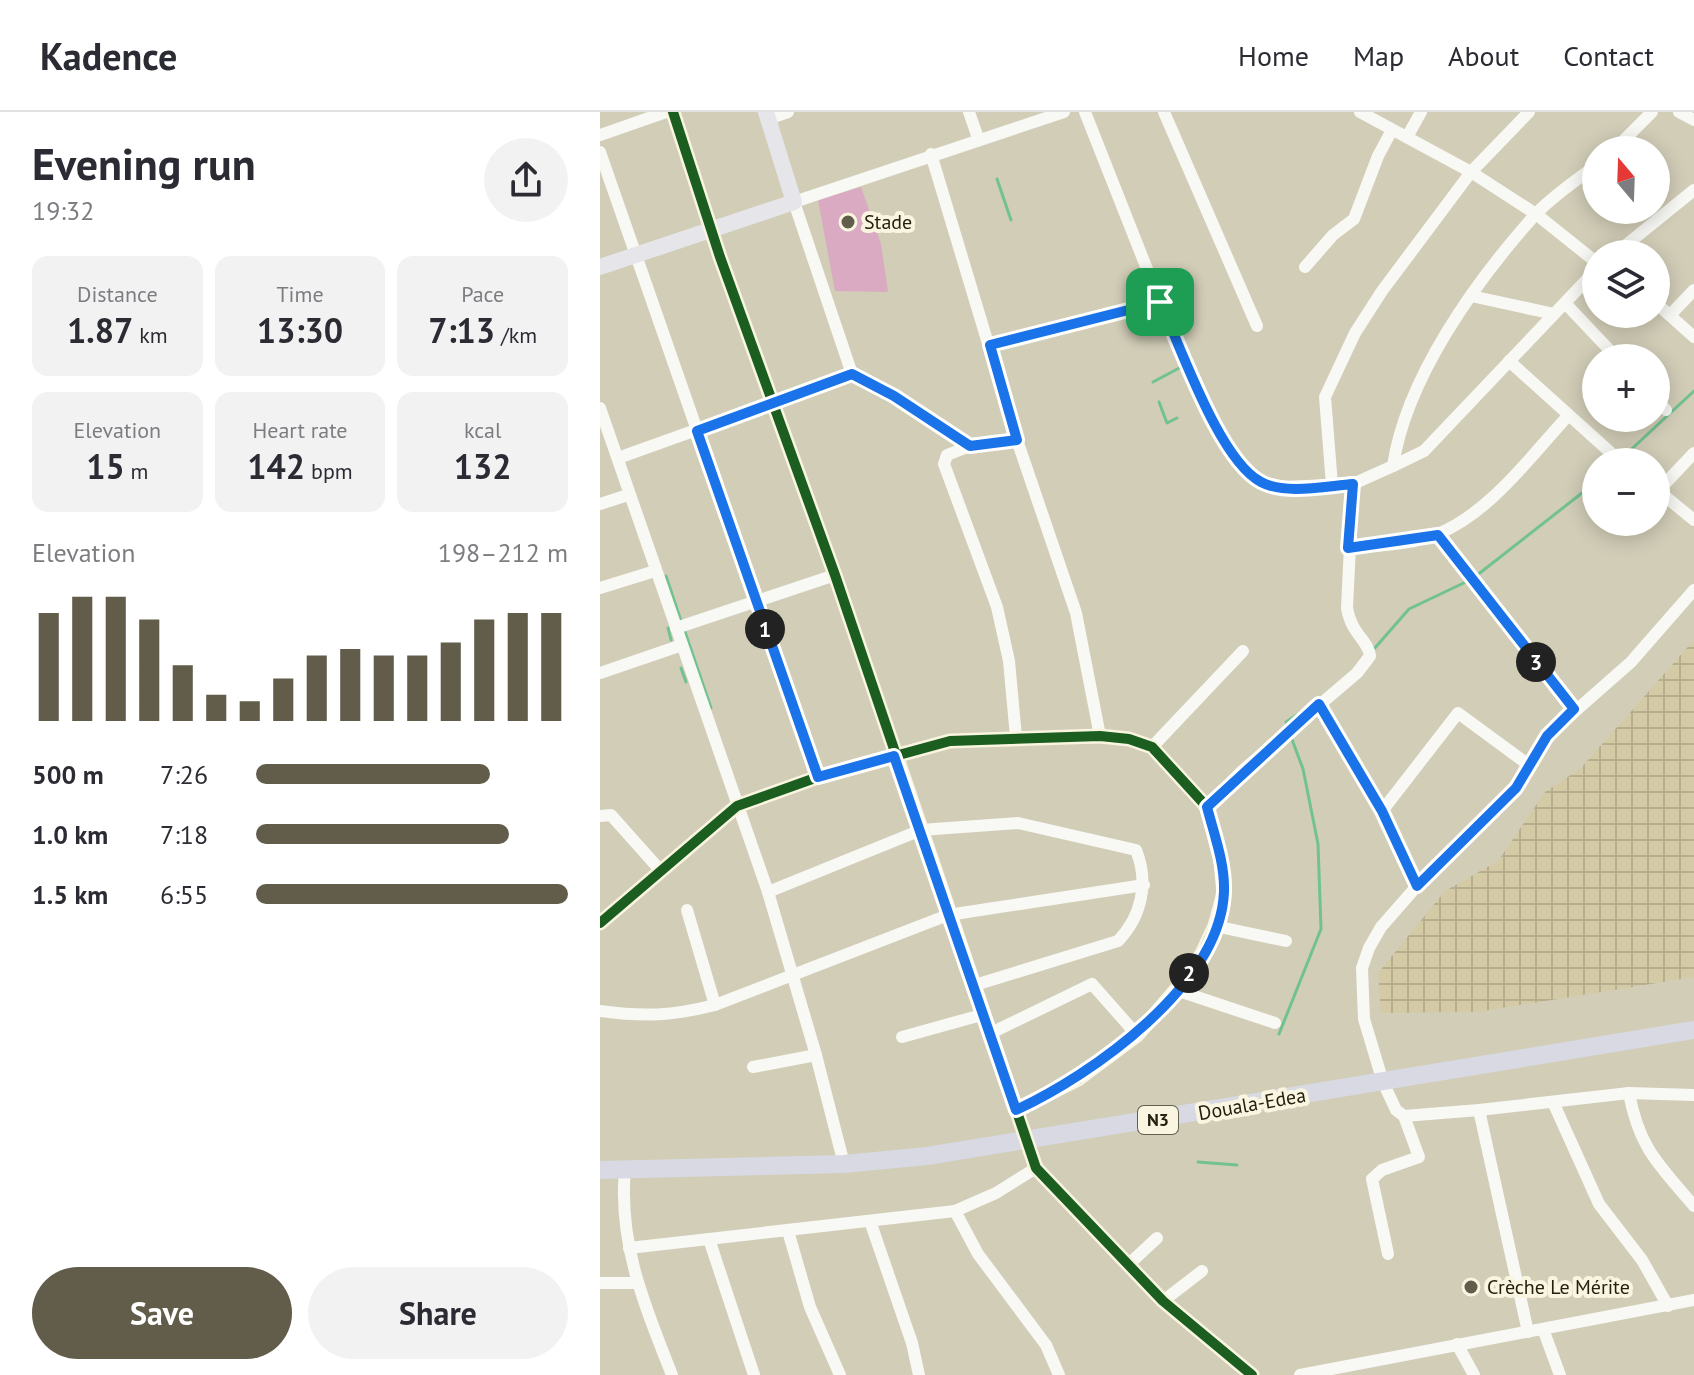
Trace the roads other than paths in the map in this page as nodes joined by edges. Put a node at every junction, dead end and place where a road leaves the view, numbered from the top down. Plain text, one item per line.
1 (666, 112) edge
2 (673, 112) edge
3 (788, 112) edge
4 (969, 112) edge
5 (1064, 112) edge
6 (1085, 112) edge
7 (1164, 112) edge
8 (1360, 112) edge
9 (1421, 112) edge
10 (1529, 112) edge
11 (1652, 112) edge
12 (1679, 112) edge
13 (767, 115) edge
14 (1694, 120) edge
15 (1392, 130) junction
16 (600, 135) edge
17 (1628, 136) edge
18 (1407, 137) junction
19 (978, 138) junction
20 (600, 152) edge
21 (931, 154) junction
22 (1471, 172) junction
23 (1582, 176) edge
24 (1694, 190) edge
25 (794, 202) junction
26 (1536, 214) junction
27 (713, 228) junction
28 (1632, 240) edge
29 (1582, 251) edge
30 (638, 253) junction
31 (600, 267) edge
32 (1305, 267) dead end
33 (1582, 285) edge
34 (1694, 290) edge
35 (1471, 296) junction
36 (1160, 302) junction
37 (1565, 303) junction
38 (1554, 314) junction
39 (1670, 315) joint
40 (1257, 326) dead end
41 (1694, 337) edge
42 (1604, 344) edge
43 (990, 345) junction
44 (1509, 361) junction
45 (852, 374) junction
46 (774, 402) junction
47 (601, 416) edge
48 (1567, 417) junction
49 (697, 431) junction
50 (1017, 440) junction
51 (970, 446) junction
52 (1604, 448) edge
53 (1694, 453) edge
54 (618, 458) junction
55 (1393, 466) junction
56 (1670, 477) edge
57 (1353, 484) junction
58 (1332, 485) junction
59 (628, 495) junction
60 (1670, 501) edge
61 (600, 504) edge
62 (1694, 520) edge
63 (1438, 535) junction
64 (1348, 548) junction
65 (655, 571) junction
66 (835, 575) junction
67 (600, 588) edge
68 (1694, 590) edge
69 (755, 601) junction
70 (676, 628) junction
71 (682, 645) junction
72 (1243, 651) dead end
73 (600, 673) edge
74 (1319, 704) junction
75 (1574, 709) junction
76 (1100, 736) junction
77 (1016, 737) junction
78 (1152, 747) junction
79 (894, 756) junction
80 (1530, 766) junction
81 (818, 777) junction
82 (737, 806) junction
83 (1207, 807) junction
84 (1382, 811) junction
85 (600, 816) edge
86 (921, 830) junction
87 (660, 870) junction
88 (1144, 885) junction
89 (1417, 886) junction
90 (768, 892) junction
91 (687, 910) dead end
92 (948, 915) junction
93 (600, 923) edge
94 (1215, 926) junction
95 (1286, 941) dead end
96 (793, 974) junction
97 (975, 985) junction
98 (1176, 990) junction
99 (715, 1005) junction
100 (600, 1011) edge
101 (985, 1014) junction
102 (1275, 1023) dead end
103 (1694, 1030) edge
104 (991, 1033) junction
105 (1137, 1035) junction
106 (902, 1037) dead end
107 (816, 1055) junction
108 (753, 1067) dead end
109 (1383, 1082) junction
110 (1629, 1093) junction
111 (1694, 1095) edge
112 (1553, 1102) junction
113 (1016, 1110) junction
114 (1479, 1110) junction
115 (1404, 1116) junction
116 (1026, 1142) junction
117 (844, 1164) junction
118 (610, 1168) edge
119 (1036, 1168) junction
120 (1694, 1206) edge
121 (955, 1211) junction
122 (870, 1221) junction
123 (788, 1231) junction
124 (1157, 1238) dead end
125 (709, 1239) junction
126 (629, 1248) junction
127 (1388, 1254) dead end
128 (1128, 1265) junction
129 (1202, 1271) dead end
130 (600, 1283) edge
131 (638, 1283) junction
132 (1694, 1300) edge
133 (1163, 1301) junction
134 (1668, 1306) junction
135 (1543, 1329) junction
136 (1528, 1332) junction
137 (1457, 1344) junction
138 (1316, 1372) edge
139 (672, 1375) edge
140 (754, 1375) edge
141 (840, 1375) edge
142 (919, 1375) edge
143 (1059, 1375) edge
144 (1252, 1375) edge
145 (1300, 1375) edge
146 (1474, 1375) edge
147 (1560, 1375) edge

1 - 16 street
2 - 27 street
3 - 13 street
4 - 19 street
5 - 19 street
6 - 36 street
7 - 40 street
8 - 15 street
9 - 18 street
10 - 22 street
11 - 17 street
12 - 14 street
13 - 25 main road
15 - 18 street
15 - 32 street
18 - 22 street
19 - 21 street
20 - 30 street
21 - 25 street
21 - 43 street
22 - 26 street
22 - 58 street
23 - 26 street
24 - 28 street
25 - 27 main road
25 - 45 street
26 - 29 street
26 - 35 street
27 - 30 main road
27 - 46 street
30 - 31 main road
30 - 49 street
33 - 37 street
34 - 39 street
35 - 38 street
35 - 55 street
36 - 43 street
36 - 58 street
37 - 38 street
37 - 42 street
38 - 44 street
39 - 41 street
43 - 50 street
44 - 48 street
44 - 55 street
45 - 46 street
45 - 51 street
46 - 49 street
46 - 66 street
47 - 54 street
48 - 52 street
48 - 63 street
49 - 54 street
49 - 69 street
50 - 51 street
50 - 76 street
51 - 77 street
53 - 56 street
54 - 59 street
55 - 57 street
57 - 58 street
57 - 64 street
59 - 61 street
59 - 65 street
60 - 62 street
63 - 64 street
63 - 75 street
64 - 74 street
65 - 67 street
65 - 70 street
66 - 69 street
66 - 79 street
68 - 75 street
69 - 70 street
69 - 81 street
70 - 71 street
71 - 73 street
71 - 82 street
72 - 78 street
74 - 83 street
74 - 84 street
75 - 80 street
76 - 77 street
76 - 78 street
77 - 79 street
78 - 83 street
79 - 81 street
79 - 86 street
80 - 84 street
80 - 89 street
81 - 82 street
82 - 87 street
82 - 90 street
83 - 94 street
84 - 89 street
85 - 87 street
86 - 88 street
86 - 90 street
86 - 92 street
87 - 93 street
88 - 92 street
88 - 97 street
89 - 109 street
90 - 96 street
91 - 99 street
92 - 96 street
92 - 97 street
94 - 95 street
94 - 98 street
96 - 99 street
96 - 107 street
97 - 101 street
98 - 102 street
98 - 105 street
99 - 100 street
101 - 104 street
101 - 106 street
103 - 109 highway, Douala-Edea / N3
104 - 105 street
104 - 113 street
105 - 113 street
107 - 108 street
107 - 117 street
109 - 115 street
109 - 116 highway, Douala-Edea / N3
110 - 111 street
110 - 112 street
110 - 120 street
112 - 114 street
112 - 134 street
113 - 116 street
114 - 115 street
114 - 136 street
115 - 127 street
116 - 117 highway, Douala-Edea / N3
116 - 119 street
117 - 118 highway, Douala-Edea / N3
118 - 126 street
119 - 121 street
119 - 128 street
121 - 122 street
121 - 143 street
122 - 123 street
122 - 142 street
123 - 125 street
123 - 141 street
124 - 128 street
125 - 126 street
125 - 140 street
126 - 131 street
128 - 133 street
129 - 133 street
130 - 131 street
131 - 139 street
132 - 134 street
133 - 144 street
134 - 135 street
135 - 136 street
135 - 147 street
136 - 137 street
137 - 138 street
137 - 146 street
138 - 145 street

